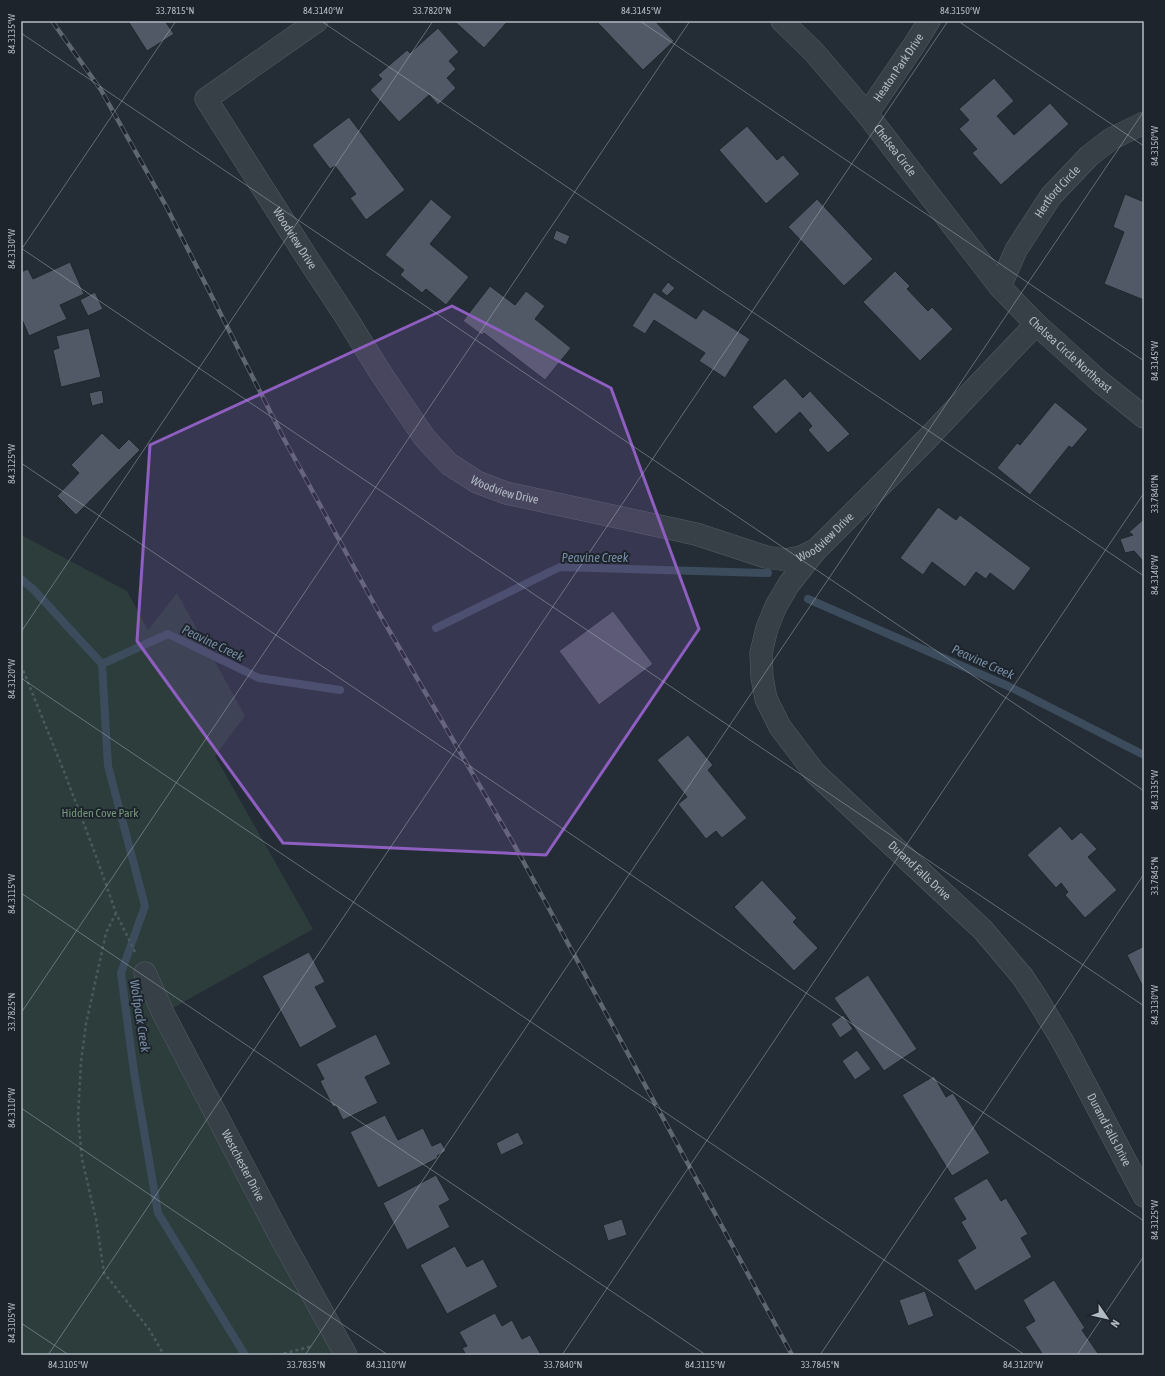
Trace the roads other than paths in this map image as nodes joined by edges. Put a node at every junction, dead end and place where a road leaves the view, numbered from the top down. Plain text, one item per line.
1 (317, 21) edge
2 (782, 21) edge
3 (929, 21) edge
4 (867, 114) junction
5 (1144, 123) edge
6 (1000, 287) junction
7 (1036, 324) junction
8 (1144, 417) edge
9 (817, 549) junction
10 (145, 973) dead end
11 (1144, 1196) edge
12 (342, 1347) edge

1 - 9 street, Woodview Drive
2 - 4 street, Chelsea Circle
3 - 4 street, Heaton Park Drive
4 - 6 street, Chelsea Circle
5 - 6 street, Hertford Circle
6 - 7 street, Chelsea Circle Northeast
7 - 8 street, Chelsea Circle Northeast
7 - 9 street, Woodview Drive
9 - 11 street, Durand Falls Drive
10 - 12 street, Westchester Drive

